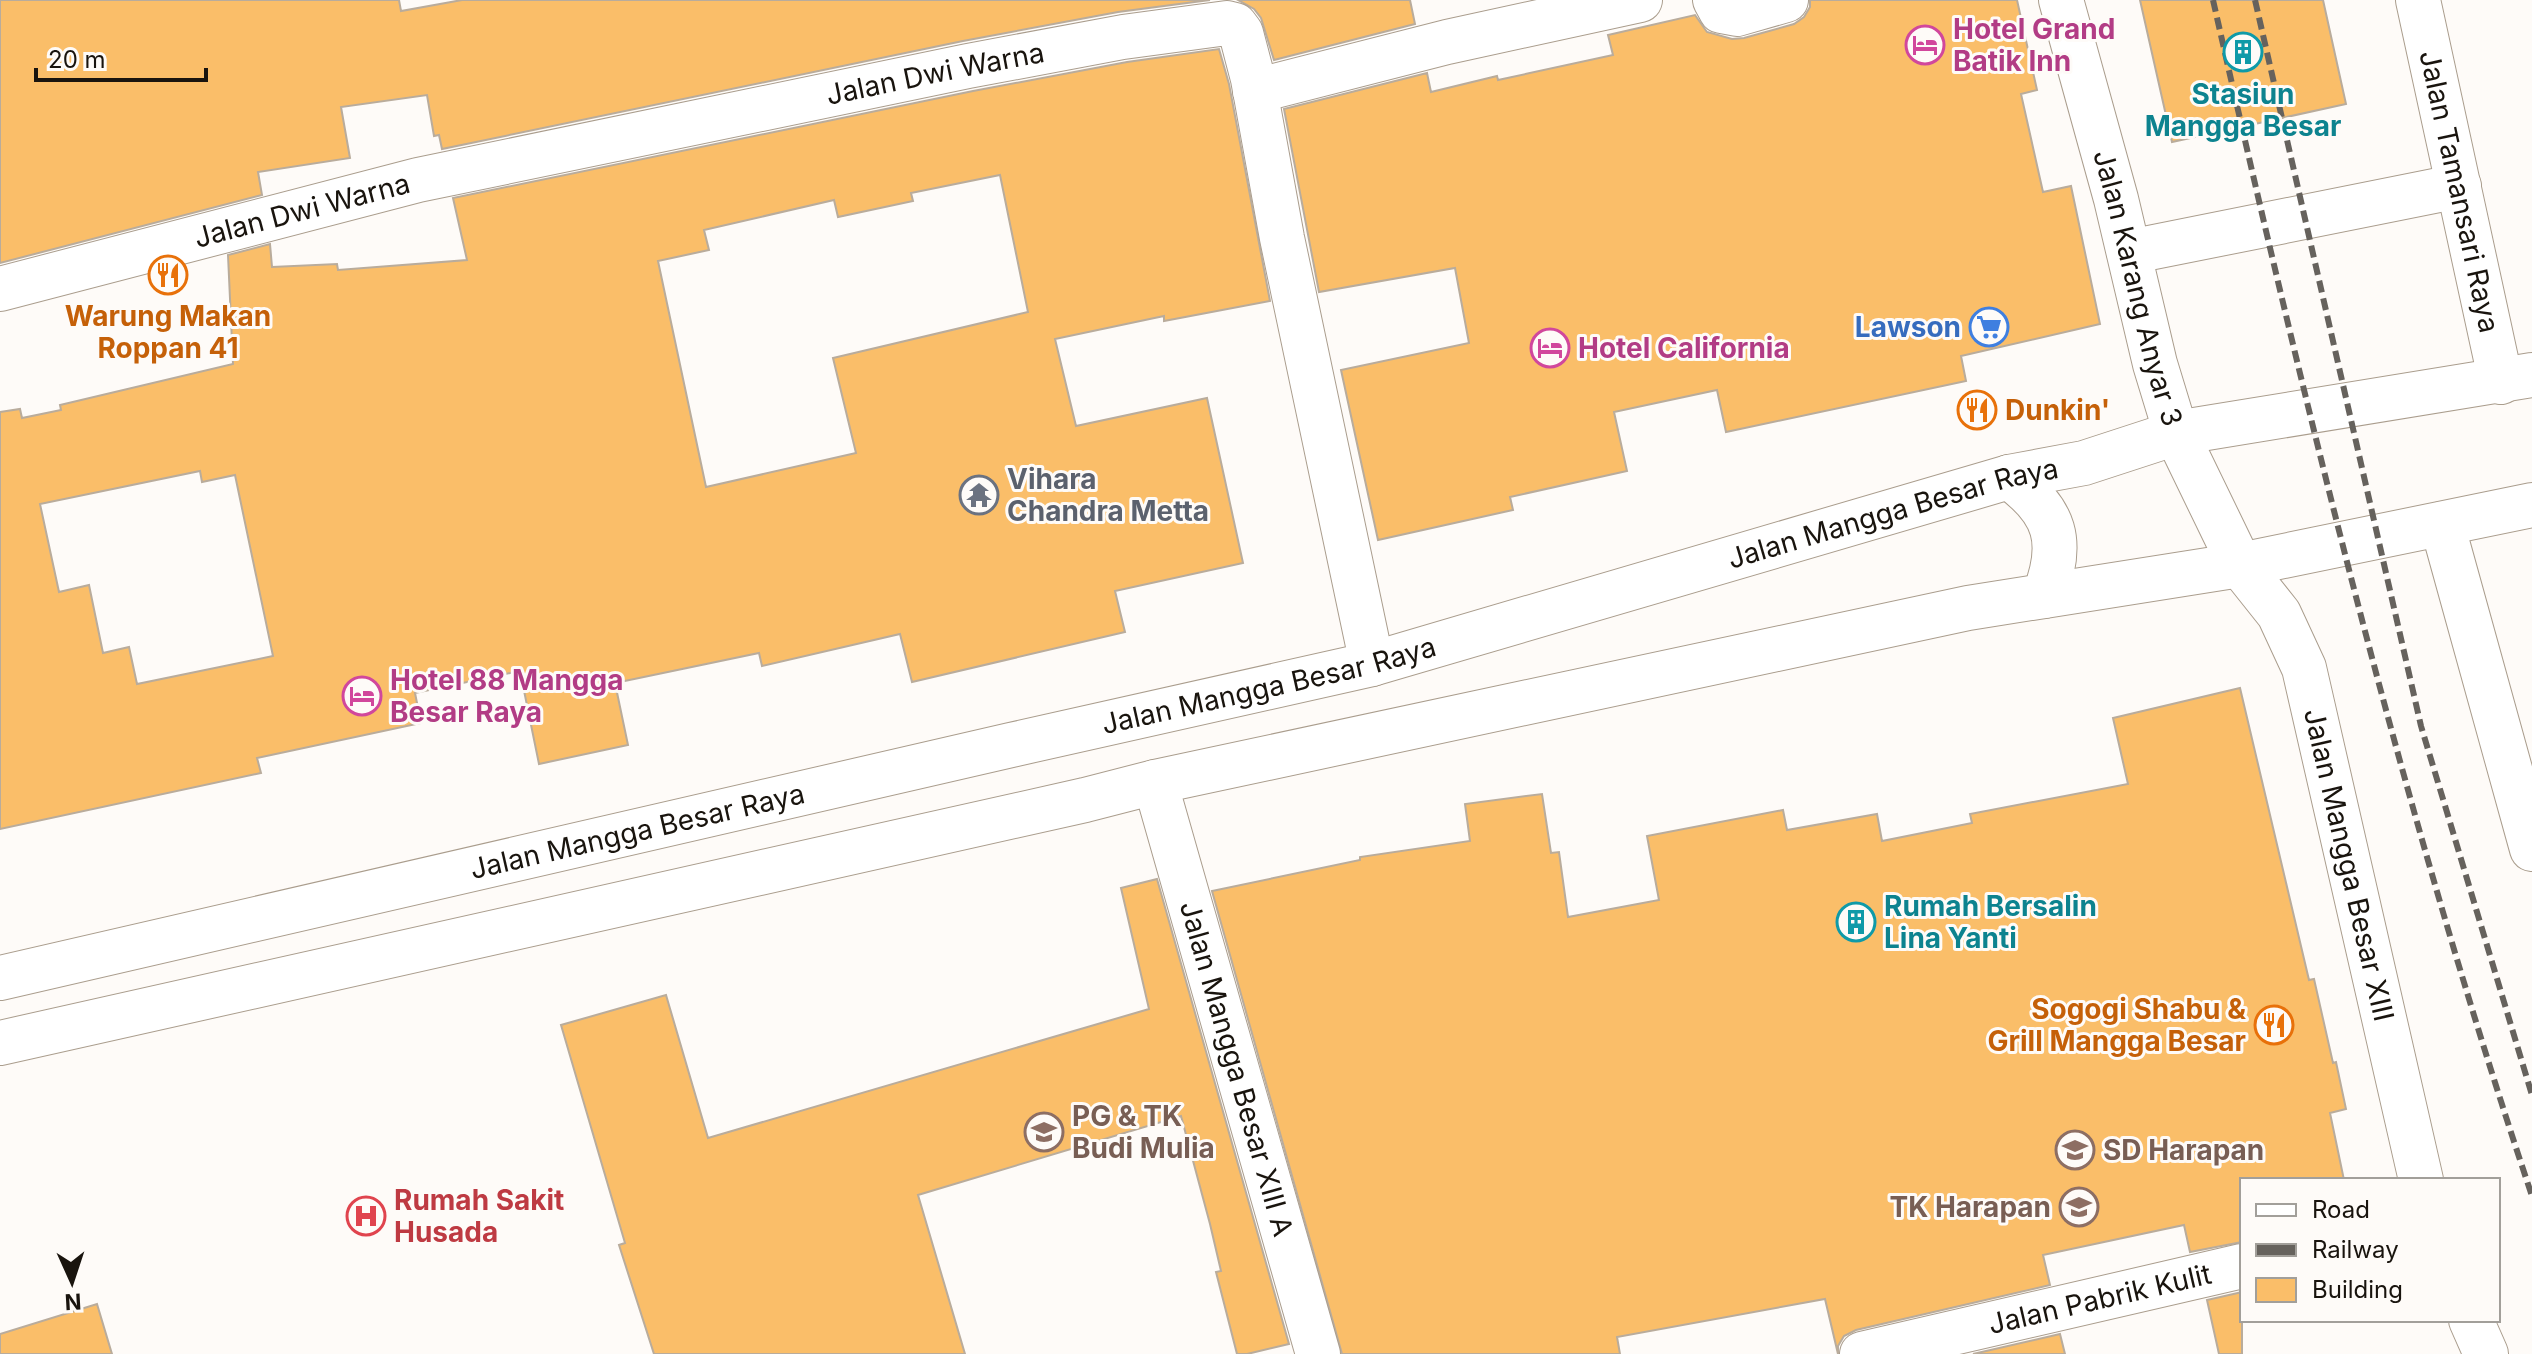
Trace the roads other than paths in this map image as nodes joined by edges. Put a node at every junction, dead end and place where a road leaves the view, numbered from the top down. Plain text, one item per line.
1 (1640, 0) edge
2 (1715, 0) edge
3 (1786, 0) edge
4 (2061, 0) edge
5 (2418, 0) edge
6 (1225, 11) edge
7 (1255, 91) junction
8 (2459, 186) junction
9 (2129, 252) junction
10 (0, 289) edge
11 (2516, 379) edge
12 (2176, 433) junction
13 (2009, 477) junction
14 (2532, 505) edge
15 (2442, 524) junction
16 (2240, 565) junction
17 (2044, 596) junction
18 (1372, 664) junction
19 (1155, 782) junction
20 (2532, 849) edge
21 (0, 978) edge
22 (0, 1043) edge
23 (2421, 1178) edge
24 (2240, 1266) edge
25 (2472, 1322) edge
26 (1318, 1354) edge
27 (1862, 1354) edge
28 (2486, 1354) edge

1 - 7 street
2 - 3 street
4 - 9 street, Jalan Karang Anyar 3
5 - 8 street, Jalan Tamansari Raya
6 - 7 street, Jalan Dwi Warna
6 - 10 street, Jalan Dwi Warna
7 - 18 street, Jalan Dwi Warna
8 - 9 street
8 - 11 street, Jalan Tamansari Raya
9 - 12 street, Jalan Karang Anyar 3
11 - 12 street, Jalan Mangga Besar Raya
12 - 13 street, Jalan Mangga Besar Raya
12 - 16 street, Jalan Karang Anyar 3
13 - 17 street
13 - 18 street, Jalan Mangga Besar Raya
14 - 15 street
15 - 16 street
15 - 20 street
16 - 17 street
16 - 23 street, Jalan Mangga Besar XIII
17 - 19 street
18 - 21 street, Jalan Mangga Besar Raya
19 - 22 street
19 - 26 street, Jalan Mangga Besar XIII A
24 - 27 street, Jalan Pabrik Kulit
25 - 28 street

